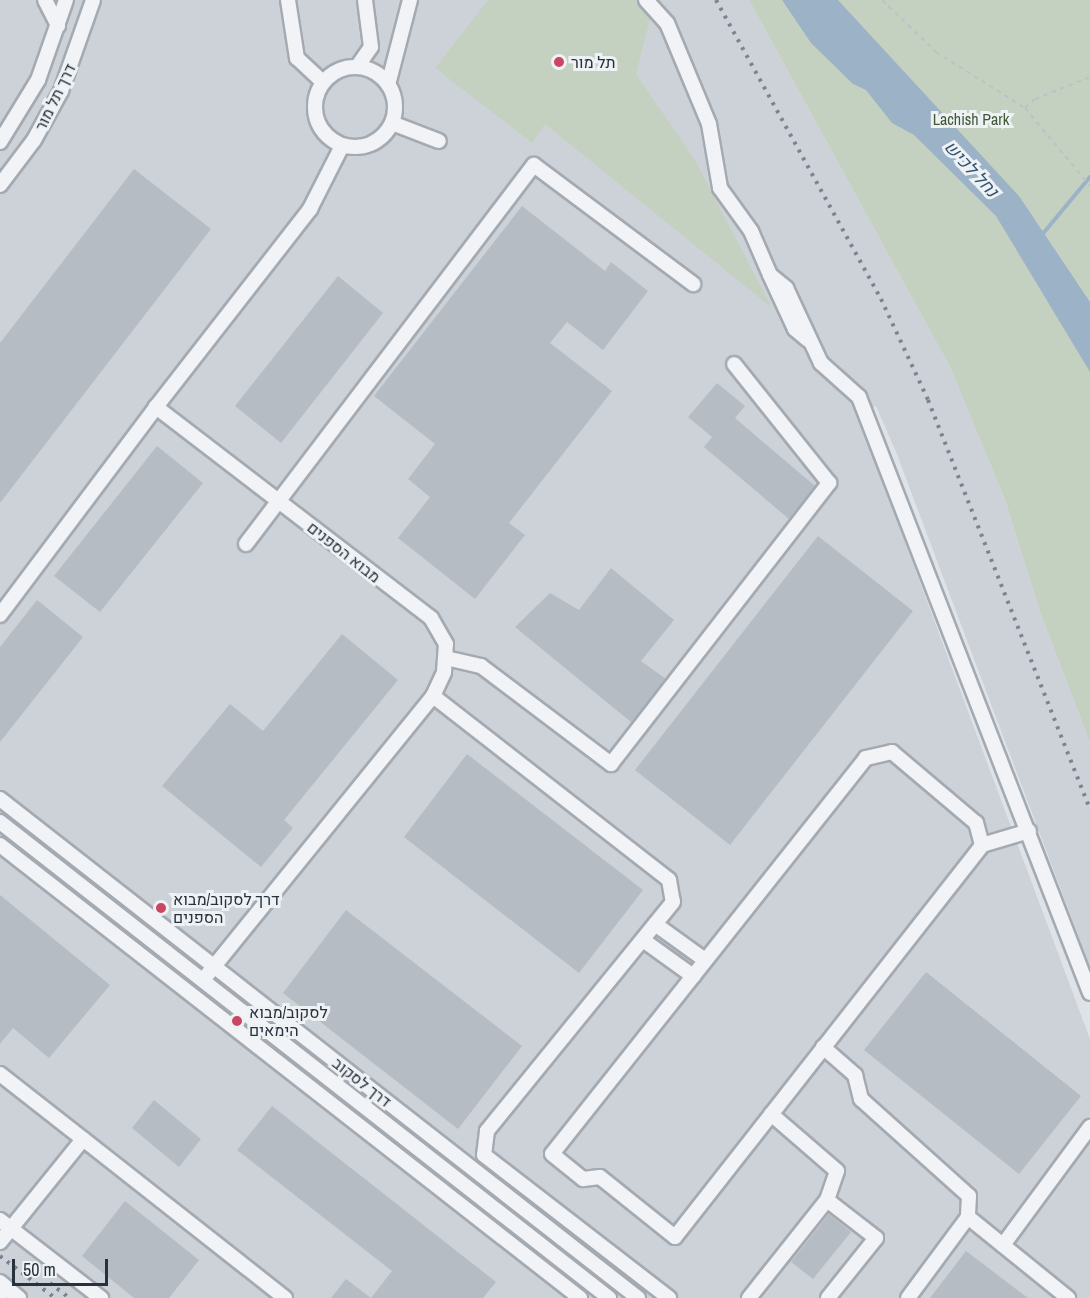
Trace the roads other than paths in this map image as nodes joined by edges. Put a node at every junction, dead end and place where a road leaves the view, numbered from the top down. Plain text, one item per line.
1 (45, 0) edge
2 (66, 0) edge
3 (93, 0) edge
4 (288, 0) edge
5 (365, 0) edge
6 (410, 0) edge
7 (646, 0) edge
8 (58, 26) junction
9 (357, 67) junction
10 (323, 82) junction
11 (388, 85) junction
12 (392, 123) junction
13 (439, 141) dead end
14 (0, 142) edge
15 (342, 146) junction
16 (0, 185) edge
17 (693, 284) dead end
18 (734, 364) dead end
19 (156, 407) junction
20 (279, 502) junction
21 (246, 544) dead end
22 (0, 615) edge
23 (447, 658) junction
24 (433, 696) junction
25 (0, 799) edge
26 (0, 822) edge
27 (1029, 831) junction
28 (982, 844) junction
29 (0, 845) edge
30 (655, 924) junction
31 (643, 940) junction
32 (705, 960) junction
33 (214, 966) junction
34 (693, 976) junction
35 (203, 980) junction
36 (1090, 993) edge
37 (823, 1047) junction
38 (0, 1074) edge
39 (771, 1114) junction
40 (1090, 1127) edge
41 (83, 1139) junction
42 (826, 1200) junction
43 (968, 1217) junction
44 (6, 1224) edge
45 (0, 1242) edge
46 (1003, 1245) junction
47 (0, 1282) edge
48 (19, 1298) edge
49 (101, 1298) edge
50 (285, 1298) edge
51 (580, 1298) edge
52 (609, 1298) edge
53 (638, 1298) edge
54 (669, 1298) edge
55 (749, 1298) edge
56 (828, 1298) edge
57 (908, 1298) edge
58 (1068, 1298) edge

1 - 8 street
2 - 8 street, דרך תל מור
3 - 16 street, דרך תל מור
4 - 10 street
5 - 9 street
6 - 11 street
7 - 27 street
8 - 14 street, דרך תל מור
9 - 10 street
9 - 11 street
10 - 15 street
11 - 12 street
12 - 13 street
12 - 15 street
15 - 19 street
17 - 20 street
18 - 23 street
19 - 20 street, מבוא הספנים
19 - 22 street
20 - 21 street
20 - 23 street, מבוא הספנים
23 - 24 street
24 - 30 street
24 - 33 street
25 - 33 street, דרך לסקוב
26 - 35 street, דרך לסקוב
27 - 28 street
27 - 36 street
28 - 32 street
28 - 37 street
29 - 51 street
30 - 31 street
30 - 32 street
31 - 34 street
31 - 54 street
32 - 34 street
33 - 35 street
33 - 53 street, דרך לסקוב
34 - 39 street
35 - 52 street, דרך לסקוב
37 - 39 street
37 - 43 street
38 - 41 street
39 - 42 street
40 - 46 street
41 - 44 street
41 - 50 street
42 - 55 street
42 - 56 street
43 - 46 street
43 - 57 street
44 - 45 street
44 - 49 street
46 - 58 street
47 - 48 street

